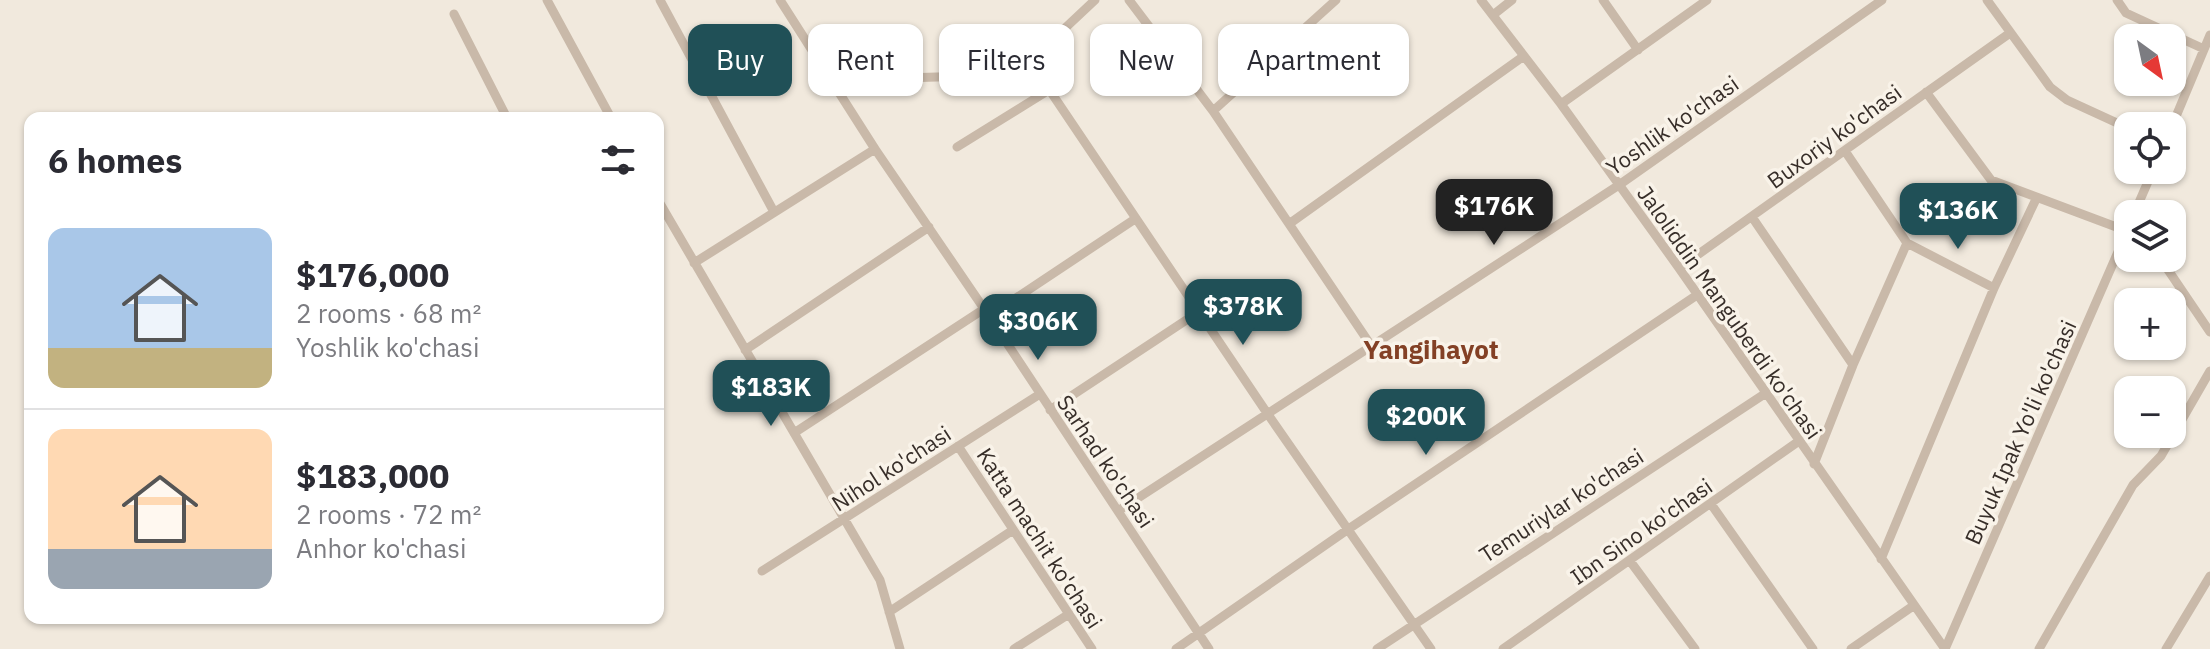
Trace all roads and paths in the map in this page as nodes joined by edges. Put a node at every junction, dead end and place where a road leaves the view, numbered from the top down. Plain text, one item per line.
1 (547, 0) edge
2 (660, 0) edge
3 (780, 0) edge
4 (1095, 0) edge
5 (1129, 0) edge
6 (1336, 0) edge
7 (1481, 0) edge
8 (1512, 0) edge
9 (1603, 0) edge
10 (1707, 0) edge
11 (1882, 0) edge
12 (1987, 0) edge
13 (2117, 0) edge
14 (454, 14) dead end
15 (1493, 15) junction
16 (1069, 24) edge
17 (2010, 33) junction
18 (2210, 35) edge
19 (808, 44) edge
20 (2204, 49) junction
21 (1638, 50) junction
22 (1524, 56) junction
23 (1926, 92) junction
24 (841, 96) edge
25 (1039, 96) edge
26 (1053, 96) edge
27 (1561, 104) junction
28 (1213, 111) junction
29 (504, 112) edge
30 (608, 112) edge
31 (2178, 112) edge
32 (2114, 122) edge
33 (957, 147) dead end
34 (875, 149) junction
35 (1845, 151) junction
36 (1619, 185) junction
37 (2037, 197) junction
38 (664, 210) edge
39 (774, 212) junction
40 (1752, 217) junction
41 (1135, 219) junction
42 (1289, 224) junction
43 (2114, 225) edge
44 (929, 227) junction
45 (1907, 243) junction
46 (2114, 262) edge
47 (694, 263) junction
48 (1679, 268) junction
49 (2169, 272) edge
50 (1994, 288) junction
51 (1697, 295) junction
52 (1200, 311) junction
53 (987, 312) junction
54 (2210, 332) edge
55 (1372, 347) junction
56 (745, 350) junction
57 (1853, 365) junction
58 (2210, 371) edge
59 (1766, 393) junction
60 (1040, 394) junction
61 (1050, 410) junction
62 (1267, 413) junction
63 (794, 433) junction
64 (1799, 441) junction
65 (958, 446) junction
66 (1814, 464) junction
67 (1711, 504) junction
68 (1118, 511) junction
69 (845, 520) junction
70 (1013, 530) junction
71 (1347, 530) junction
72 (1881, 559) junction
73 (1630, 561) junction
74 (762, 571) dead end
75 (2210, 576) edge
76 (1913, 606) junction
77 (889, 612) junction
78 (1069, 614) junction
79 (1413, 624) junction
80 (1199, 633) junction
81 (1693, 646) edge
82 (2171, 646) edge
83 (900, 649) edge
84 (1014, 649) edge
85 (1092, 649) edge
86 (1176, 649) edge
87 (1209, 649) edge
88 (1377, 649) edge
89 (1431, 649) edge
90 (1503, 649) edge
91 (1681, 649) edge
92 (1813, 649) edge
93 (1851, 649) edge
94 (1945, 649) edge
95 (2039, 649) edge

1 - 30 street
2 - 39 street
3 - 19 street, Sarhad ko'chasi
4 - 16 street
5 - 28 street
6 - 28 street
7 - 15 street, Jaloliddin Manguberdi ko'chasi
8 - 15 street
9 - 21 street
10 - 21 street
11 - 36 street, Yoshlik ko'chasi
12 - 17 street
13 - 20 street
14 - 29 street
15 - 22 street, Jaloliddin Manguberdi ko'chasi
17 - 23 street, Buxoriy ko'chasi
17 - 32 street
18 - 20 street
20 - 31 street
21 - 27 street
22 - 27 street, Jaloliddin Manguberdi ko'chasi
22 - 42 street
23 - 35 street, Buxoriy ko'chasi
23 - 37 street
24 - 34 street, Sarhad ko'chasi
25 - 33 street
26 - 41 street
27 - 36 street, Jaloliddin Manguberdi ko'chasi
28 - 42 street
34 - 39 street
34 - 44 street, Sarhad ko'chasi
35 - 40 street, Buxoriy ko'chasi
35 - 45 street
36 - 48 street, Jaloliddin Manguberdi ko'chasi
36 - 55 street, Yoshlik ko'chasi
37 - 43 street
37 - 50 street
38 - 47 street
39 - 47 street
40 - 48 street, Buxoriy ko'chasi
40 - 57 street
41 - 52 street
41 - 53 street
42 - 55 street
44 - 53 street, Sarhad ko'chasi
44 - 56 street
45 - 50 street
45 - 57 street
46 - 94 street, Buyuk Ipak Yo'li ko'chasi
47 - 56 street
48 - 51 street, Jaloliddin Manguberdi ko'chasi
49 - 54 street
50 - 72 street
51 - 59 street, Jaloliddin Manguberdi ko'chasi
51 - 71 street
52 - 61 street
52 - 62 street
53 - 60 street, Sarhad ko'chasi
53 - 63 street
55 - 62 street, Yoshlik ko'chasi
56 - 63 street
57 - 66 street
58 - 95 street
59 - 64 street, Jaloliddin Manguberdi ko'chasi
59 - 79 street, Temuriylar ko'chasi
60 - 61 street, Sarhad ko'chasi
60 - 65 street, Nihol ko'chasi
61 - 68 street, Sarhad ko'chasi
62 - 68 street, Yoshlik ko'chasi
62 - 71 street
63 - 69 street
64 - 66 street, Jaloliddin Manguberdi ko'chasi
64 - 67 street, Ibn Sino ko'chasi
65 - 69 street, Nihol ko'chasi
65 - 70 street, Katta machit ko'chasi
66 - 72 street, Jaloliddin Manguberdi ko'chasi
67 - 73 street, Ibn Sino ko'chasi
67 - 92 street
68 - 80 street, Sarhad ko'chasi
69 - 74 street, Nihol ko'chasi
69 - 77 street
70 - 77 street
70 - 78 street, Katta machit ko'chasi
71 - 79 street
71 - 80 street
72 - 76 street, Jaloliddin Manguberdi ko'chasi
73 - 81 street
73 - 90 street, Ibn Sino ko'chasi
75 - 82 street
76 - 93 street
76 - 94 street, Jaloliddin Manguberdi ko'chasi
77 - 83 street
78 - 84 street
78 - 85 street, Katta machit ko'chasi
79 - 88 street, Temuriylar ko'chasi
79 - 89 street
80 - 86 street
80 - 87 street, Sarhad ko'chasi
81 - 91 street

